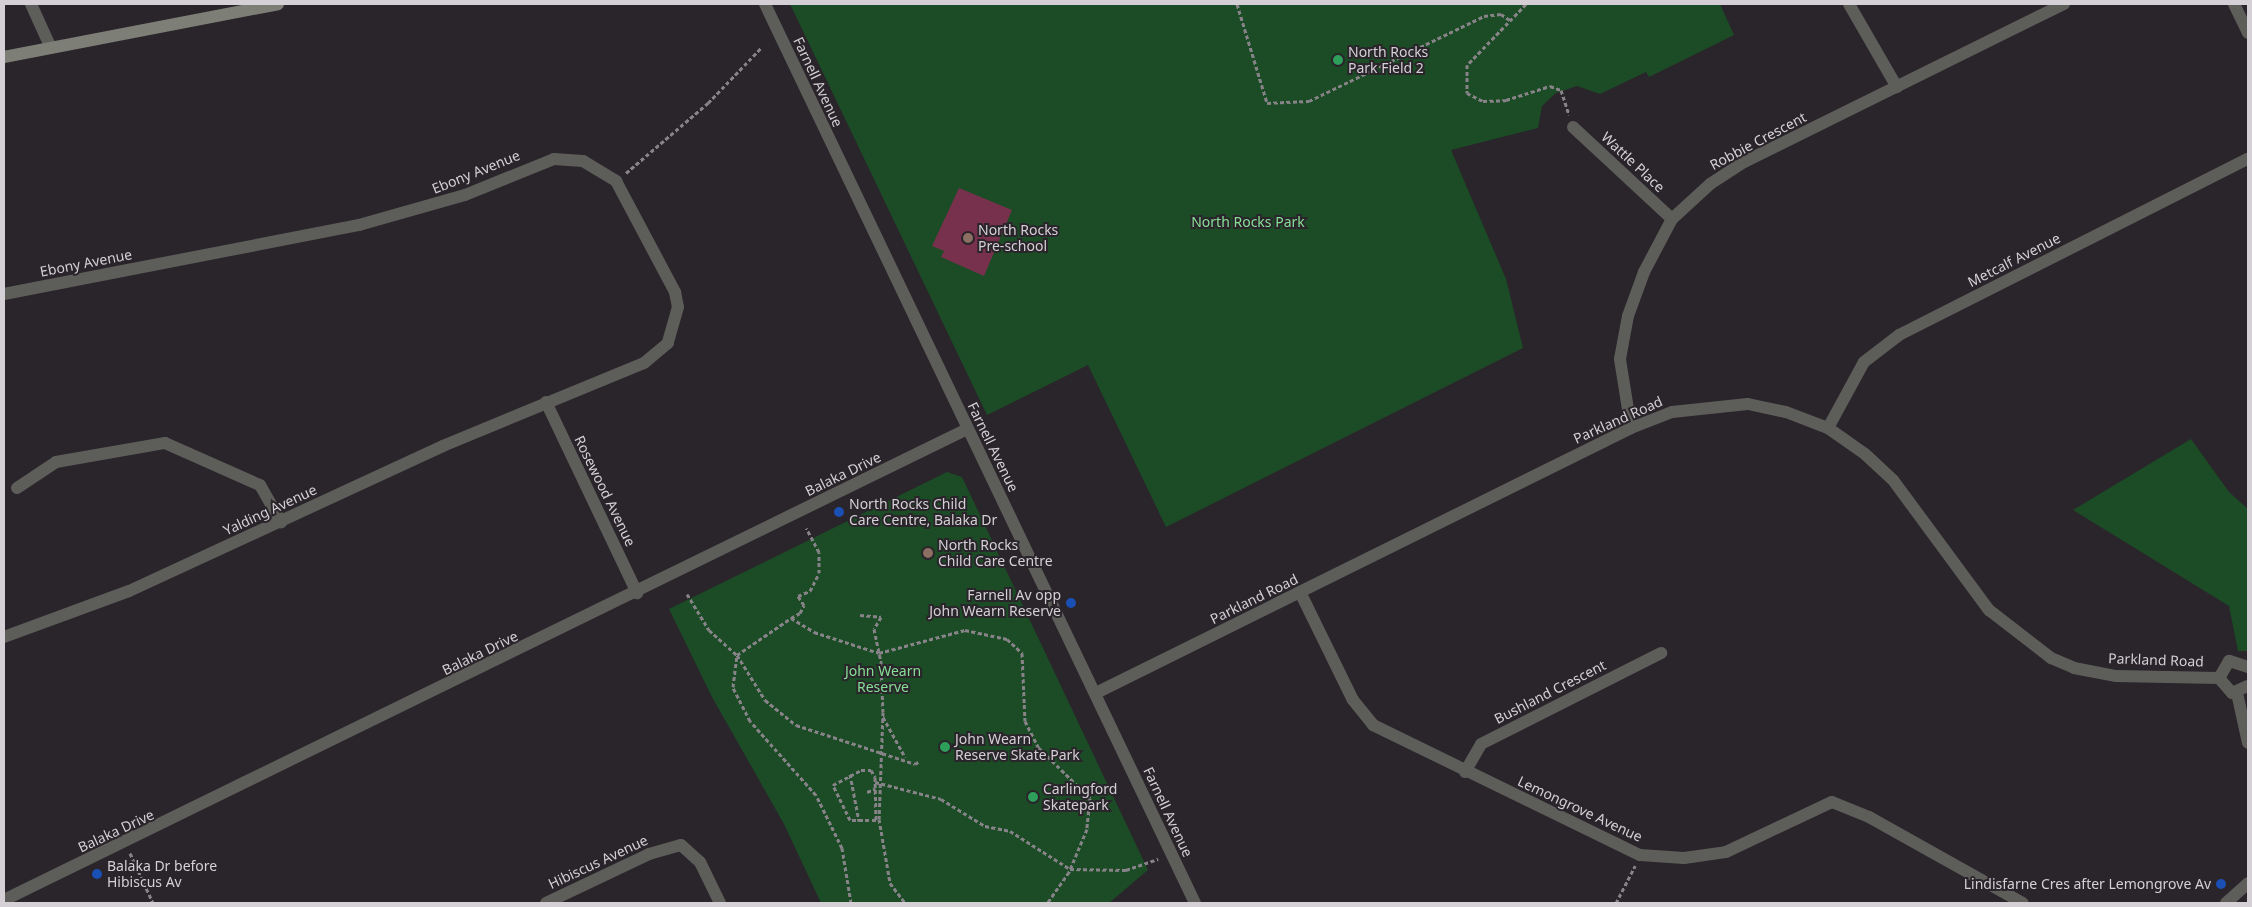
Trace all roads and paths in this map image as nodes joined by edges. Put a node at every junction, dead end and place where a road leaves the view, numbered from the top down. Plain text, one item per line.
1 (31, 4) edge
2 (278, 4) edge
3 (764, 4) edge
4 (1238, 4) edge
5 (1526, 4) edge
6 (1849, 4) edge
7 (2064, 4) edge
8 (2234, 4) edge
9 (1510, 20) junction
10 (2248, 33) edge
11 (51, 48) junction
12 (761, 48) dead end
13 (4, 57) edge
14 (1897, 87) junction
15 (1573, 127) joint
16 (2248, 159) edge
17 (616, 181) junction
18 (1672, 219) junction
19 (4, 294) edge
20 (546, 402) junction
21 (1631, 428) junction
22 (1828, 428) junction
23 (967, 429) junction
24 (17, 488) dead end
25 (281, 522) junction
26 (806, 528) dead end
27 (637, 592) junction
28 (1300, 592) junction
29 (687, 594) dead end
30 (860, 615) dead end
31 (791, 618) junction
32 (4, 637) edge
33 (879, 653) junction
34 (1660, 653) dead end
35 (737, 654) junction
36 (2248, 666) edge
37 (2219, 678) junction
38 (2243, 690) edge
39 (1096, 693) junction
40 (883, 716) junction
41 (2248, 743) edge
42 (881, 751) junction
43 (905, 758) junction
44 (920, 761) dead end
45 (1465, 772) junction
46 (850, 774) junction
47 (875, 782) junction
48 (880, 782) junction
49 (875, 789) junction
50 (867, 792) dead end
51 (878, 816) junction
52 (859, 821) junction
53 (126, 844) junction
54 (1171, 853) junction
55 (1640, 855) junction
56 (1070, 869) junction
57 (2248, 883) edge
58 (4, 900) edge
59 (154, 903) edge
60 (546, 903) edge
61 (720, 903) edge
62 (851, 903) edge
63 (905, 903) edge
64 (1046, 903) edge
65 (1195, 903) edge
66 (1616, 903) edge
67 (2023, 903) edge
68 (2226, 903) edge

1 - 11 street
2 - 11 main road
3 - 23 street, Farnell Avenue
4 - 9 path
5 - 9 path
6 - 14 street
7 - 14 street, Robbie Crescent
8 - 10 street
9 - 15 path
11 - 13 main road
12 - 17 path
14 - 18 street, Robbie Crescent
15 - 18 street, Wattle Place
16 - 22 street, Metcalf Avenue
17 - 19 street, Ebony Avenue
17 - 20 street, Ebony Avenue
18 - 21 street, Robbie Crescent
20 - 25 street, Yalding Avenue
20 - 27 street, Rosewood Avenue
21 - 22 street, Parkland Road
21 - 28 street, Parkland Road
22 - 37 street, Parkland Road
23 - 27 street, Balaka Drive
23 - 39 street, Farnell Avenue
24 - 25 street
25 - 32 street, Yalding Avenue
26 - 31 path
27 - 53 street, Balaka Drive
28 - 39 street, Parkland Road
28 - 45 street, Lemongrove Avenue
29 - 35 path
30 - 33 path
31 - 33 path
31 - 35 path
33 - 40 path
33 - 56 path
34 - 45 street, Bushland Crescent
35 - 42 path
35 - 62 path
36 - 37 street, Parkland Road
37 - 38 street, Parkland Road
38 - 41 street
39 - 54 street, Farnell Avenue
40 - 42 path
40 - 43 path
42 - 43 path
42 - 48 path
43 - 44 path
45 - 55 street, Lemongrove Avenue
46 - 47 path
46 - 52 path
46 - 52 path
47 - 48 path
47 - 49 path
48 - 51 path
48 - 56 path
49 - 50 path
49 - 51 path
51 - 52 path
51 - 63 path
53 - 58 street, Balaka Drive
53 - 59 path
54 - 56 path
54 - 65 street, Farnell Avenue
55 - 66 path
55 - 67 street, Lemongrove Avenue
56 - 64 path
57 - 68 street
60 - 61 street, Hibiscus Avenue

